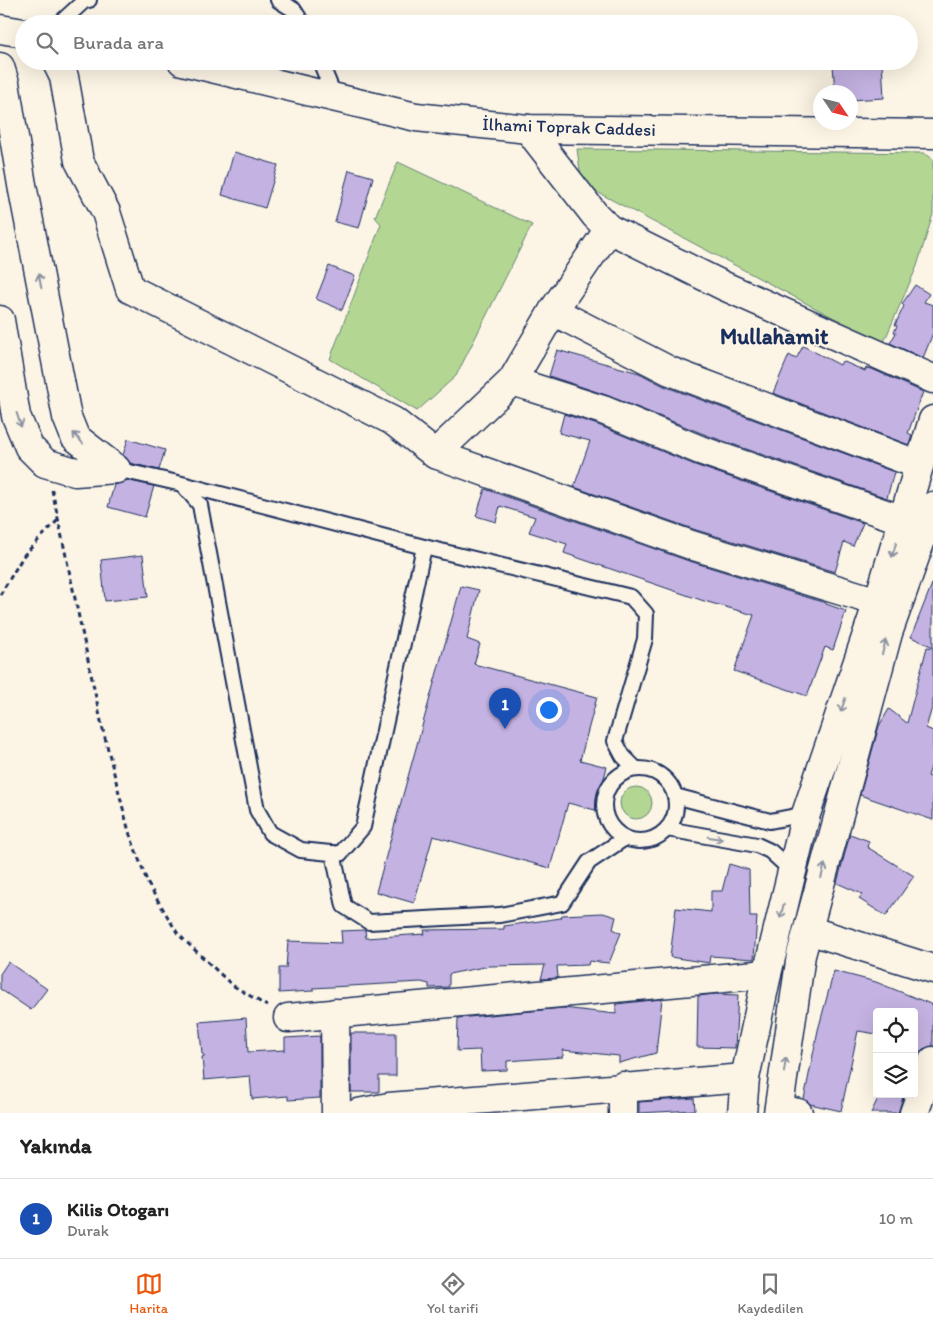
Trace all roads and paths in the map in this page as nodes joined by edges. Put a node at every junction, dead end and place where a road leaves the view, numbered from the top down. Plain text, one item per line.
1 (86, 0) edge
2 (278, 0) edge
3 (69, 15) edge
4 (297, 15) edge
5 (0, 29) edge
6 (15, 32) edge
7 (0, 67) edge
8 (60, 70) edge
9 (218, 70) edge
10 (324, 70) edge
11 (335, 99) junction
12 (528, 129) junction
13 (933, 134) edge
14 (609, 229) junction
15 (553, 311) junction
16 (0, 320) edge
17 (933, 379) edge
18 (512, 381) junction
19 (933, 420) edge
20 (435, 454) junction
21 (45, 463) junction
22 (919, 465) junction
23 (116, 468) junction
24 (182, 484) junction
25 (933, 506) edge
26 (58, 520) junction
27 (903, 520) junction
28 (424, 547) junction
29 (0, 595) edge
30 (878, 602) junction
31 (636, 769) junction
32 (675, 796) junction
33 (806, 814) junction
34 (667, 829) junction
35 (625, 838) junction
36 (333, 854) junction
37 (792, 871) junction
38 (808, 930) junction
39 (933, 969) edge
40 (767, 974) junction
41 (335, 1013) junction
42 (288, 1018) joint
43 (933, 1061) edge
44 (745, 1078) junction
45 (623, 1086) junction
46 (785, 1112) edge
47 (336, 1113) edge
48 (358, 1113) edge
49 (623, 1113) edge
50 (742, 1113) edge
51 (914, 1113) edge

1 - 3 lane
2 - 4 lane
5 - 6 street
23 -> 7 street
8 - 20 street
9 - 11 street, İlhami Toprak Caddesi
10 - 11 lane
11 - 12 street, İlhami Toprak Caddesi
12 - 13 street, İlhami Toprak Caddesi
12 - 14 street
14 - 15 street
14 - 17 street
15 - 18 street
15 - 22 street
16 -> 21 street
18 - 20 street
18 - 27 street
19 - 22 street
20 - 30 street
21 - 23 street
21 - 26 path
22 - 27 street
23 - 24 lane
24 - 28 lane
24 - 36 lane
38 -> 25 street
26 - 29 path
26 - 42 path
27 -> 30 street
28 - 31 lane
28 - 36 lane
30 -> 33 street
31 - 32 lane
31 - 35 lane
32 - 33 lane
32 - 34 lane
33 - 37 street
34 - 35 lane
34 -> 37 lane
35 - 36 lane
37 -> 40 street
38 - 39 street
46 -> 38 street
40 - 41 street
40 - 44 street
41 - 42 street
41 - 47 street
43 - 51 street
44 - 45 street
44 - 50 street
45 - 48 street
45 - 49 street

